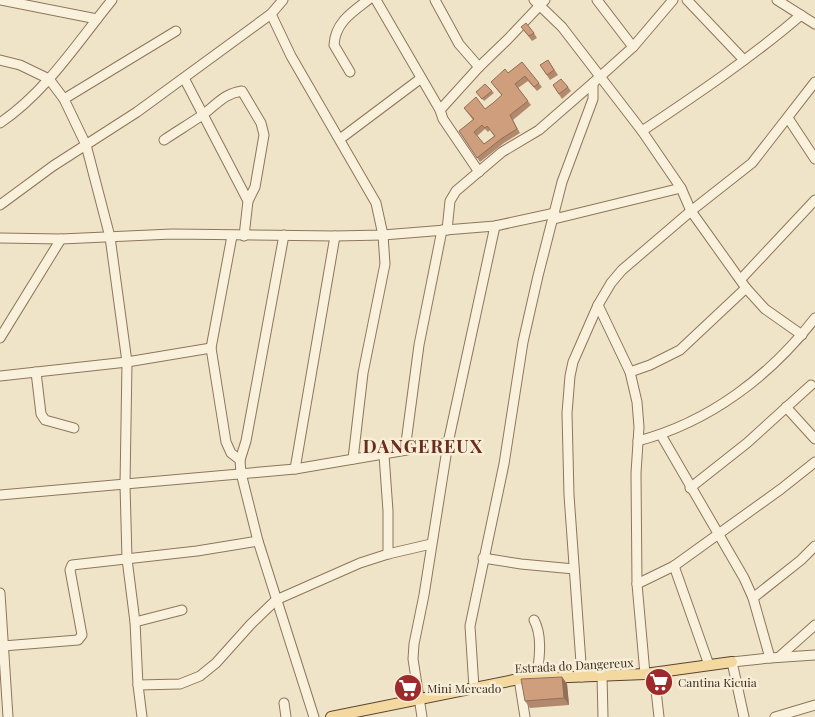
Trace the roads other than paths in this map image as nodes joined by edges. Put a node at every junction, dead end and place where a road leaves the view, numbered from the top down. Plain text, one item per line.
1 (1, 0) edge
2 (112, 0) edge
3 (281, 0) edge
4 (368, 0) edge
5 (376, 0) edge
6 (434, 0) edge
7 (597, 0) edge
8 (673, 0) edge
9 (687, 0) edge
10 (777, 0) edge
11 (540, 1) edge
12 (271, 14) junction
13 (801, 15) junction
14 (97, 19) junction
15 (815, 24) edge
16 (176, 31) dead end
17 (633, 47) junction
18 (0, 60) edge
19 (744, 60) junction
20 (479, 67) junction
21 (350, 72) dead end
22 (184, 78) junction
23 (49, 79) junction
24 (420, 79) junction
25 (596, 80) junction
26 (815, 82) edge
27 (64, 99) junction
28 (440, 110) junction
29 (203, 115) junction
30 (788, 118) junction
31 (0, 124) edge
32 (642, 132) junction
33 (340, 139) junction
34 (164, 140) dead end
35 (86, 145) junction
36 (815, 159) edge
37 (479, 172) junction
38 (681, 188) junction
39 (815, 200) edge
40 (248, 201) junction
41 (0, 205) edge
42 (691, 211) junction
43 (554, 216) junction
44 (495, 226) junction
45 (444, 230) junction
46 (284, 235) junction
47 (383, 235) junction
48 (232, 236) junction
49 (244, 236) junction
50 (335, 236) junction
51 (110, 237) junction
52 (0, 238) edge
53 (61, 239) junction
54 (741, 279) junction
55 (746, 288) junction
56 (598, 305) junction
57 (815, 318) edge
58 (1, 335) edge
59 (802, 335) junction
60 (211, 348) junction
61 (127, 362) junction
62 (36, 372) junction
63 (630, 372) junction
64 (0, 376) edge
65 (811, 385) dead end
66 (786, 407) junction
67 (74, 428) dead end
68 (661, 435) junction
69 (815, 439) edge
70 (638, 441) junction
71 (448, 443) junction
72 (405, 450) junction
73 (384, 455) junction
74 (353, 459) junction
75 (240, 460) junction
76 (815, 462) edge
77 (295, 469) junction
78 (241, 473) junction
79 (125, 485) junction
80 (690, 488) junction
81 (0, 495) edge
82 (718, 534) junction
83 (258, 541) junction
84 (431, 544) junction
85 (815, 546) edge
86 (388, 554) junction
87 (484, 558) junction
88 (127, 559) junction
89 (674, 566) junction
90 (574, 568) junction
91 (637, 584) junction
92 (0, 593) edge
93 (754, 598) junction
94 (276, 600) junction
95 (182, 610) dead end
96 (534, 620) dead end
97 (136, 622) junction
98 (815, 625) edge
99 (3, 646) junction
100 (815, 655) edge
101 (774, 658) junction
102 (732, 662) junction
103 (709, 665) junction
104 (649, 674) junction
105 (602, 675) junction
106 (537, 677) junction
107 (582, 677) junction
108 (519, 679) junction
109 (138, 685) junction
110 (474, 688) junction
111 (420, 699) junction
112 (284, 703) dead end
113 (815, 705) edge
114 (8, 717) edge
115 (142, 717) edge
116 (286, 717) edge
117 (314, 717) edge
118 (331, 717) edge
119 (422, 717) edge
120 (525, 717) edge
121 (603, 717) edge
122 (659, 717) edge
123 (744, 717) edge
124 (775, 717) edge

1 - 14 street
2 - 14 street
3 - 12 street
4 - 21 street
5 - 24 street
6 - 20 street
7 - 17 street
8 - 17 street
9 - 19 street
10 - 13 street
11 - 20 street
11 - 25 street
12 - 22 street
12 - 33 street
13 - 15 street
13 - 19 street
14 - 23 street
16 - 27 street
17 - 25 street
18 - 23 street
19 - 32 street
20 - 28 street
22 - 29 street
22 - 35 street
23 - 27 street
23 - 31 street
24 - 28 street
24 - 33 street
25 - 32 street
25 - 37 street
25 - 43 street
26 - 30 street
27 - 35 street
28 - 37 street
29 - 34 street
29 - 40 street
29 - 40 street
30 - 36 street
30 - 42 street
32 - 38 street
33 - 47 street
35 - 41 street
35 - 51 street
37 - 45 street
38 - 42 street
38 - 43 street
39 - 54 street
40 - 49 street
42 - 54 street
42 - 56 street
43 - 44 street
43 - 87 street
44 - 45 street
44 - 71 street
45 - 47 street
45 - 72 street
46 - 49 street
46 - 50 street
46 - 75 street
47 - 50 street
47 - 74 street
48 - 49 street
48 - 51 street
48 - 60 street
50 - 77 street
51 - 53 street
51 - 61 street
52 - 53 street
53 - 58 street
54 - 55 street
55 - 59 street
55 - 63 street
56 - 63 street
56 - 90 street
57 - 59 street
59 - 68 street
60 - 61 street
60 - 75 street
61 - 62 street
61 - 79 street
62 - 64 street
62 - 67 street
63 - 70 street
65 - 66 street
66 - 69 street
66 - 80 street
68 - 70 street
68 - 80 street
70 - 91 street
71 - 72 street
71 - 84 street
72 - 73 street
73 - 74 street
73 - 86 street
74 - 77 street
75 - 78 street
76 - 82 street
77 - 78 street
78 - 79 street
78 - 83 street
79 - 81 street
79 - 88 street
80 - 82 street
82 - 89 street
82 - 93 street
83 - 88 street
83 - 94 street
84 - 86 street
84 - 111 street
85 - 93 street
86 - 94 street
87 - 90 street
87 - 110 street
88 - 97 street
88 - 99 street
89 - 91 street
89 - 103 street
90 - 107 street
91 - 104 street
92 - 99 street
93 - 101 street
94 - 109 street
94 - 117 street
95 - 97 street
96 - 106 street
97 - 109 street
98 - 101 street
99 - 114 street
100 - 101 street
101 - 102 street
102 - 103 main road, Estrada do Dangereux
102 - 123 street
103 - 104 main road, Estrada do Dangereux
104 - 105 main road, Estrada do Dangereux
104 - 122 street
105 - 107 main road, Estrada do Dangereux
105 - 121 street
106 - 107 main road, Estrada do Dangereux
106 - 108 main road, Estrada do Dangereux
108 - 110 main road, Estrada do Dangereux
108 - 120 street
109 - 115 street
110 - 111 main road, Estrada do Dangereux
111 - 118 main road, Estrada do Dangereux
111 - 119 street
112 - 116 street
113 - 124 street

